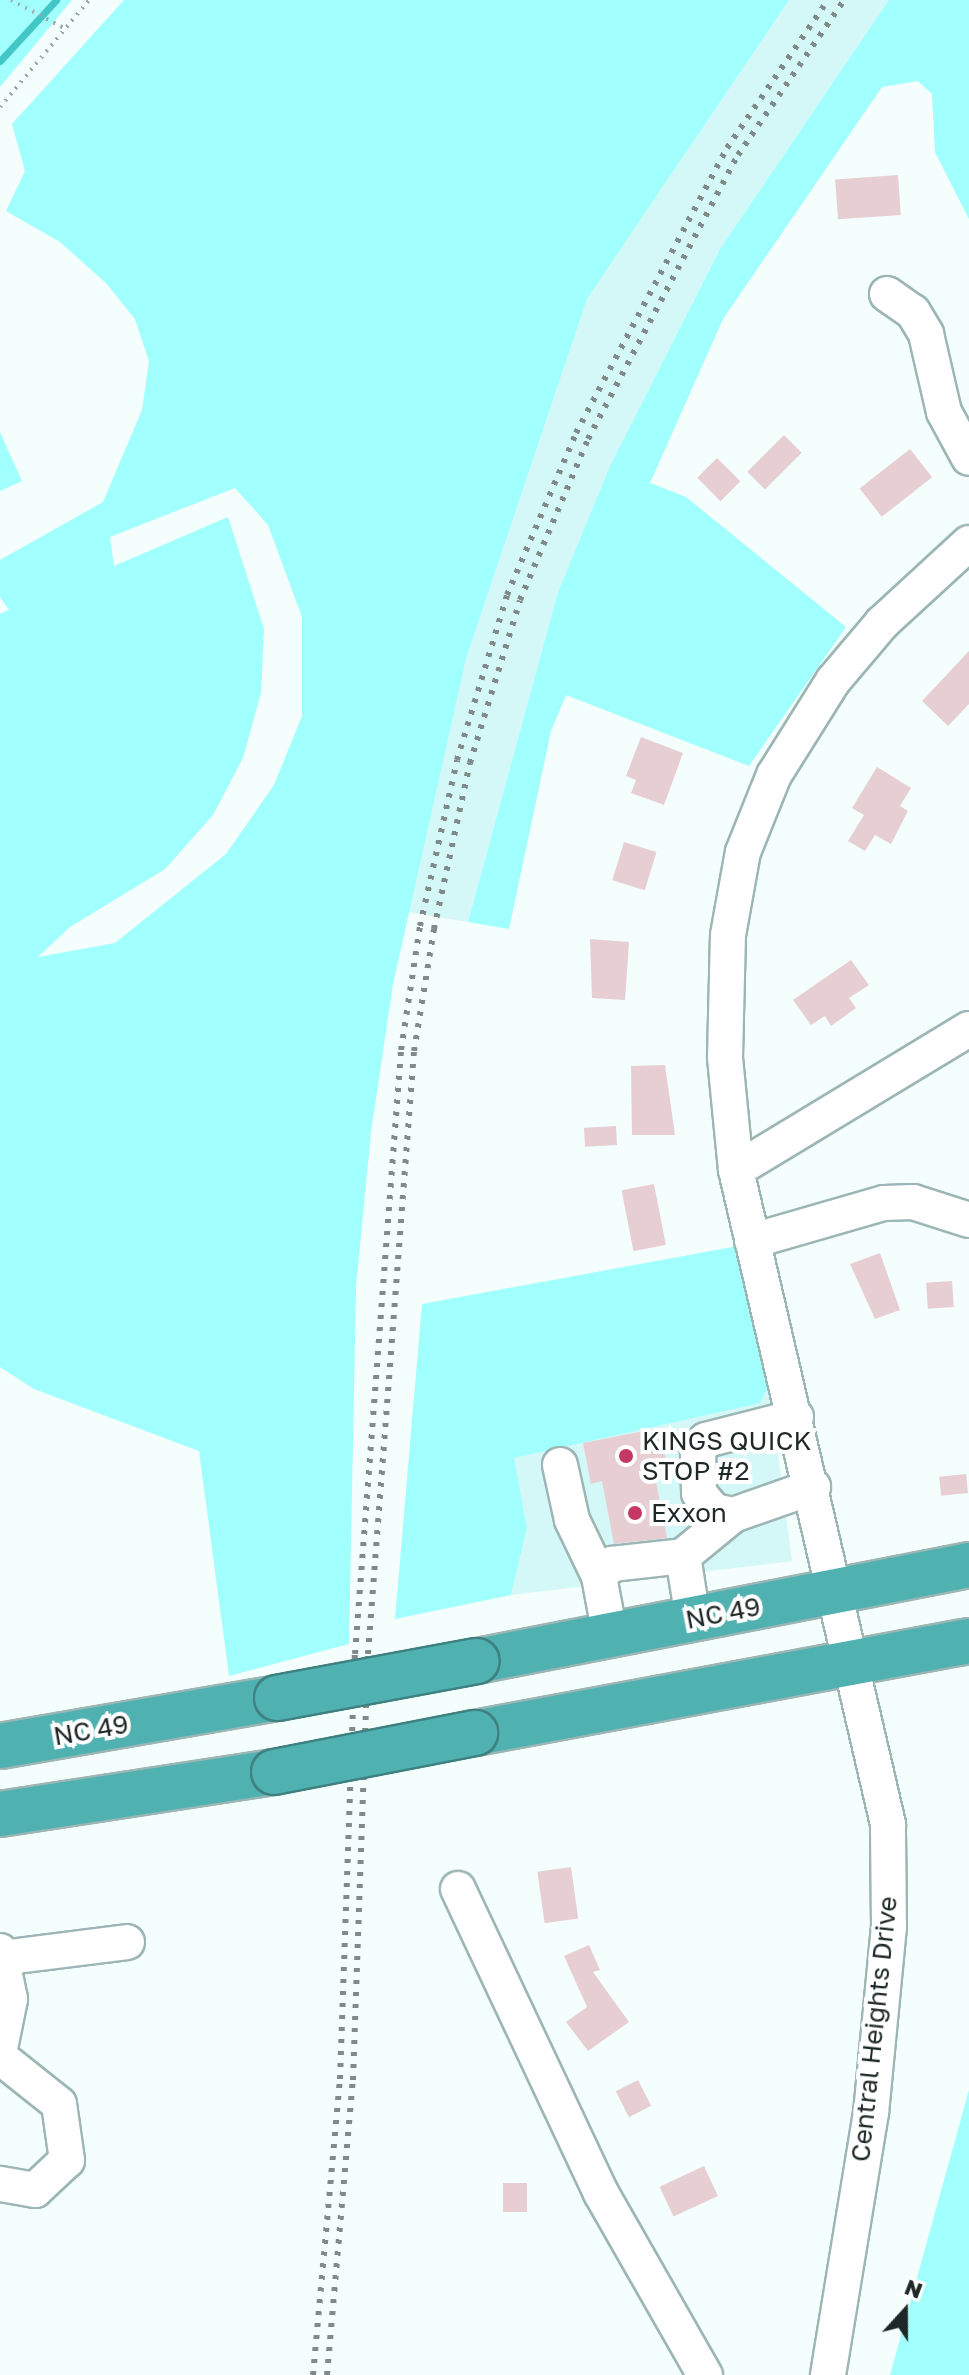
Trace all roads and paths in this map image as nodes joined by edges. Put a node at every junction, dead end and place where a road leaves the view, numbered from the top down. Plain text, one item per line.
1 (11, 0) edge
2 (89, 0) edge
3 (66, 29) junction
4 (0, 107) edge
5 (887, 294) dead end
6 (969, 458) edge
7 (969, 543) edge
8 (969, 1029) edge
9 (736, 1170) junction
10 (969, 1220) edge
11 (752, 1241) junction
12 (796, 1417) junction
13 (560, 1465) dead end
14 (813, 1487) junction
15 (733, 1515) junction
16 (683, 1556) junction
17 (969, 1565) edge
18 (599, 1576) junction
19 (835, 1590) junction
20 (693, 1619) junction
21 (610, 1635) junction
22 (969, 1641) edge
23 (851, 1661) junction
24 (0, 1746) edge
25 (0, 1814) edge
26 (458, 1889) dead end
27 (127, 1942) dead end
28 (1, 1954) edge
29 (0, 2048) edge
30 (0, 2057) edge
31 (0, 2184) edge
32 (705, 2375) edge
33 (828, 2375) edge

1 - 3 path
2 - 3 path
3 - 4 path
5 - 6 street
7 - 9 street, Central Heights Drive
8 - 9 street
9 - 11 street, Central Heights Drive
10 - 11 street
11 - 12 street, Central Heights Drive
12 - 14 street, Central Heights Drive
12 - 15 street
13 - 18 street
14 - 15 street
14 - 19 street, Central Heights Drive
15 - 16 street
16 - 18 street
16 - 20 street
17 - 19 highway, NC 49 / NC 49
18 - 21 street
19 - 20 highway, NC 49 / NC 49
19 - 23 street, Central Heights Drive
20 - 21 highway, NC 49 / NC 49
21 - 24 highway, NC 49 / NC 49, bridge
22 - 23 highway
23 - 25 highway, bridge
23 - 33 street, Central Heights Drive
26 - 32 street
27 - 28 street
28 - 29 street
30 - 31 street

